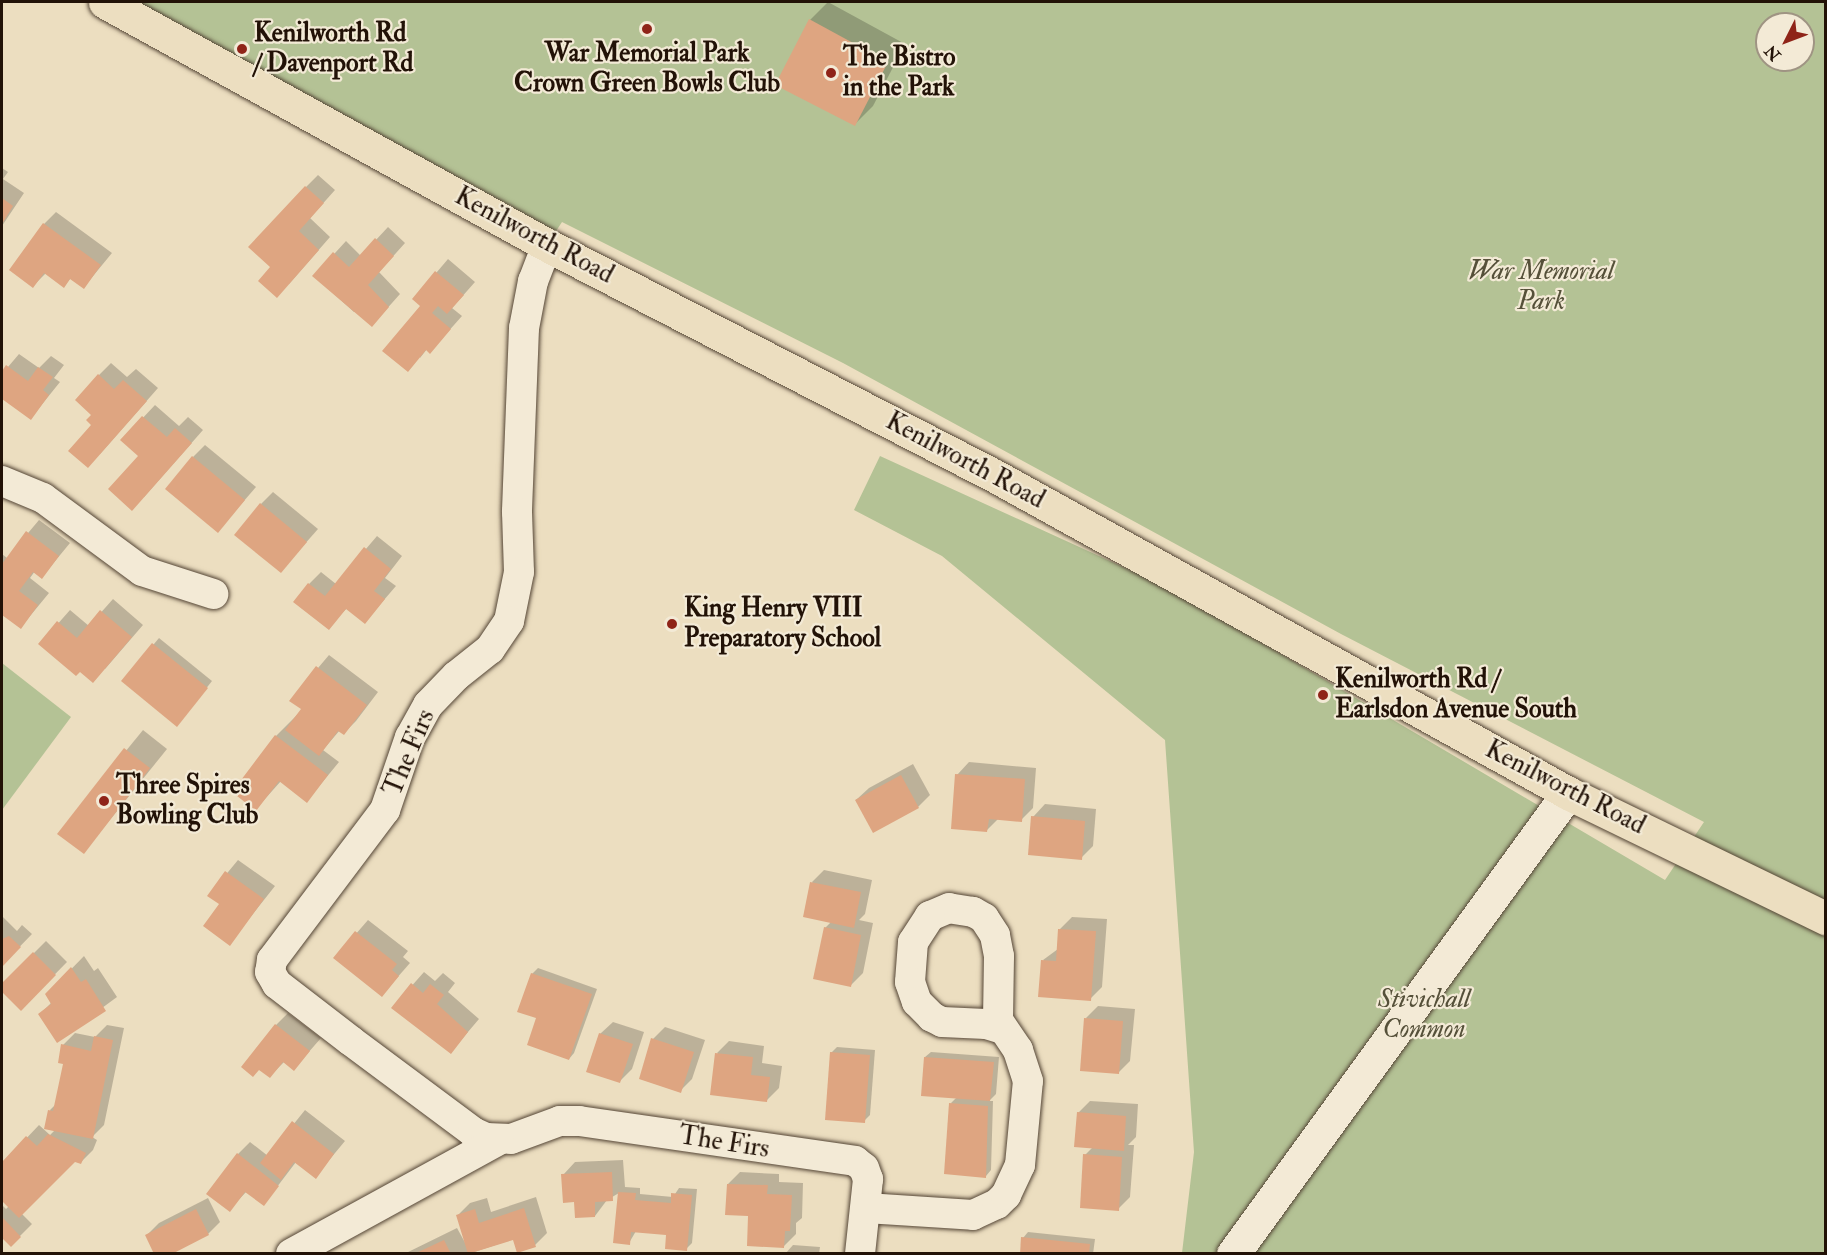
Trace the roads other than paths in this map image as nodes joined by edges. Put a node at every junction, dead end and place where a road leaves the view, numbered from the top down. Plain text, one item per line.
1 (105, 2) edge
2 (547, 245) junction
3 (2, 481) edge
4 (213, 594) dead end
5 (1568, 793) junction
6 (1826, 918) edge
7 (1002, 1029) dead end
8 (499, 1140) junction
9 (866, 1208) junction
10 (291, 1254) edge
11 (860, 1254) edge
12 (1233, 1254) edge

1 - 2 main road, Kenilworth Road
2 - 5 main road, Kenilworth Road
2 - 8 street, The Firs
3 - 4 street
5 - 6 main road, Kenilworth Road
5 - 12 main road
7 - 9 street
8 - 9 street, The Firs
8 - 10 street, The Firs
9 - 11 street, The Firs

